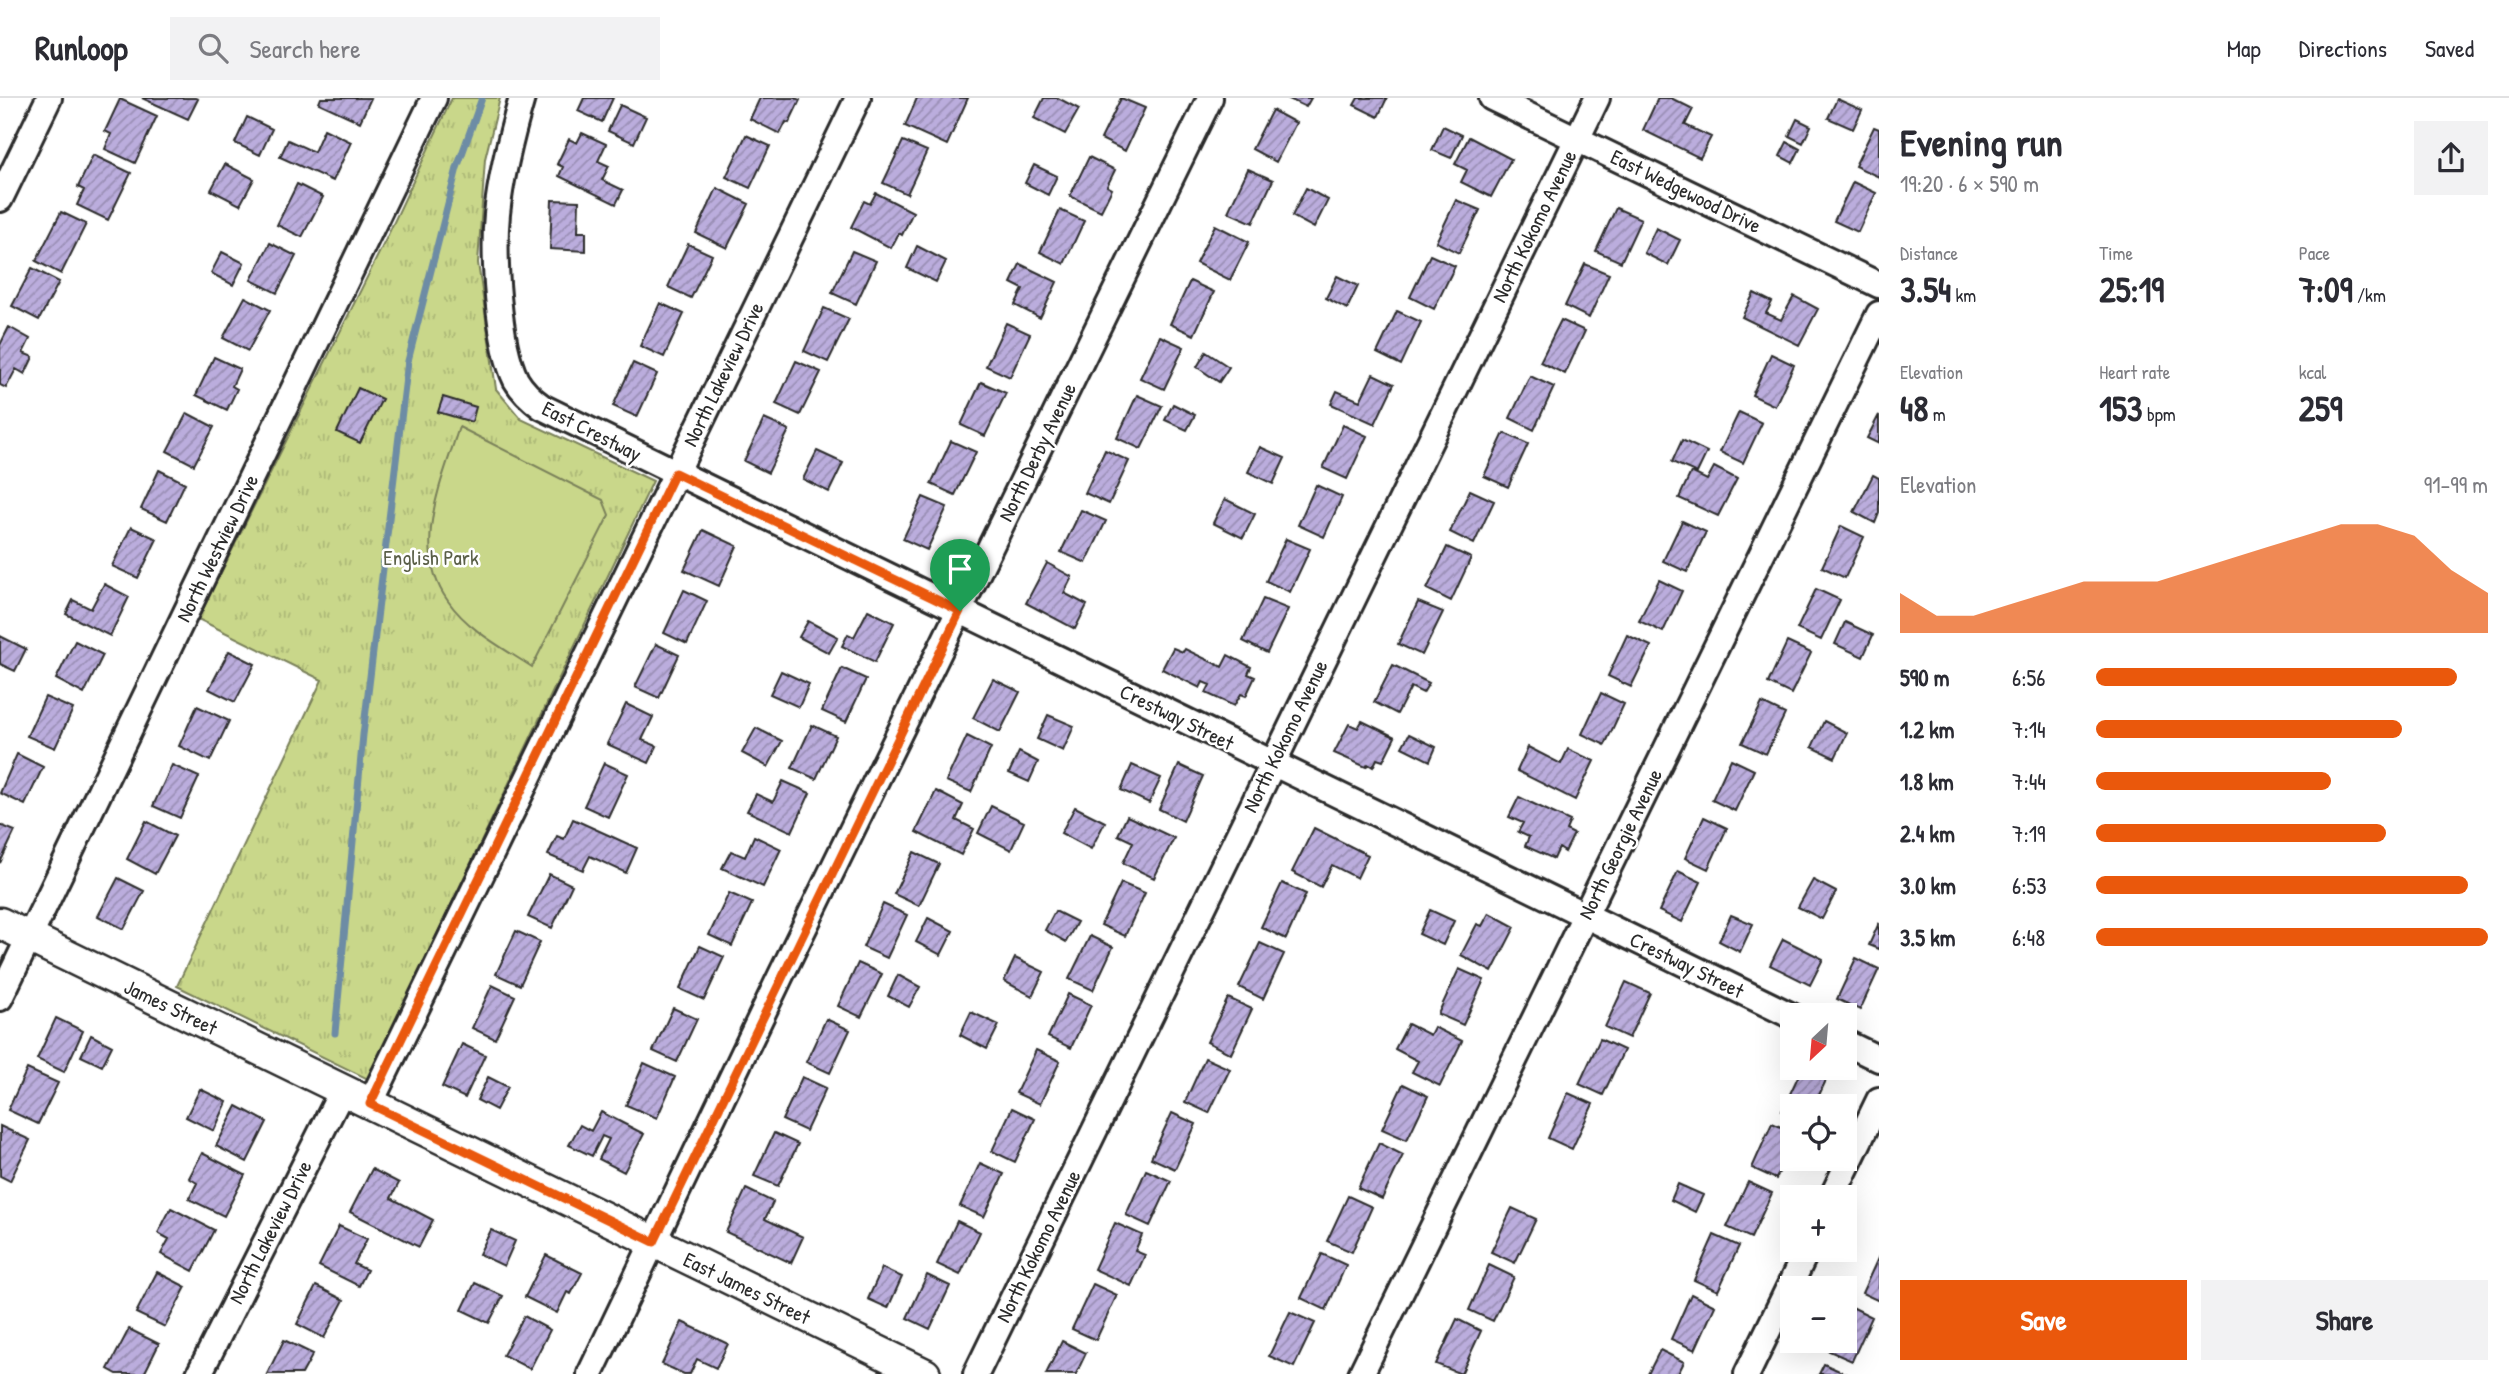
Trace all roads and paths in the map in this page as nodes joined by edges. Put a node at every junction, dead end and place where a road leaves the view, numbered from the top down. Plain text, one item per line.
1 (49, 98) edge
2 (434, 98) edge
3 (522, 98) edge
4 (858, 98) edge
5 (1210, 98) edge
6 (1492, 98) edge
7 (1597, 98) edge
8 (1577, 139) junction
9 (0, 199) edge
10 (1879, 285) edge
11 (1879, 314) edge
12 (675, 473) junction
13 (960, 611) junction
14 (1272, 763) junction
15 (1584, 916) junction
16 (0, 923) edge
17 (30, 937) junction
18 (0, 998) edge
19 (1780, 1010) edge
20 (1857, 1048) edge
21 (1879, 1059) edge
22 (342, 1091) junction
23 (1879, 1100) edge
24 (370, 1104) junction
25 (1838, 1185) edge
26 (654, 1242) junction
27 (1801, 1262) edge
28 (200, 1374) edge
29 (590, 1374) edge
30 (925, 1374) edge
31 (976, 1374) edge
32 (1361, 1374) edge
33 (1747, 1374) edge

1 - 9 street
2 - 17 street, North Westview Drive
3 - 12 street, East Crestway
4 - 12 street, North Lakeview Drive
5 - 13 street, North Derby Avenue
6 - 8 street, East Wedgewood Drive
7 - 8 street, North Kokomo Avenue
8 - 10 street, East Wedgewood Drive
8 - 14 street, North Kokomo Avenue
11 - 15 street, North Georgie Avenue
12 - 13 street, Crestway Street
12 - 24 street, North Lakeview Drive
13 - 14 street, Crestway Street
13 - 26 street, North Derby Avenue
14 - 15 street, Crestway Street
14 - 31 street, North Kokomo Avenue
15 - 19 street, Crestway Street
15 - 32 street, North Georgie Avenue
16 - 17 street, James Street
17 - 18 street, North Westview Drive
17 - 22 street, James Street
20 - 21 street
22 - 24 street, East James Street
22 - 28 street, North Lakeview Drive
23 - 25 street
24 - 26 street, East James Street
26 - 29 street, North Derby Avenue
26 - 30 street, East James Street
27 - 33 street

